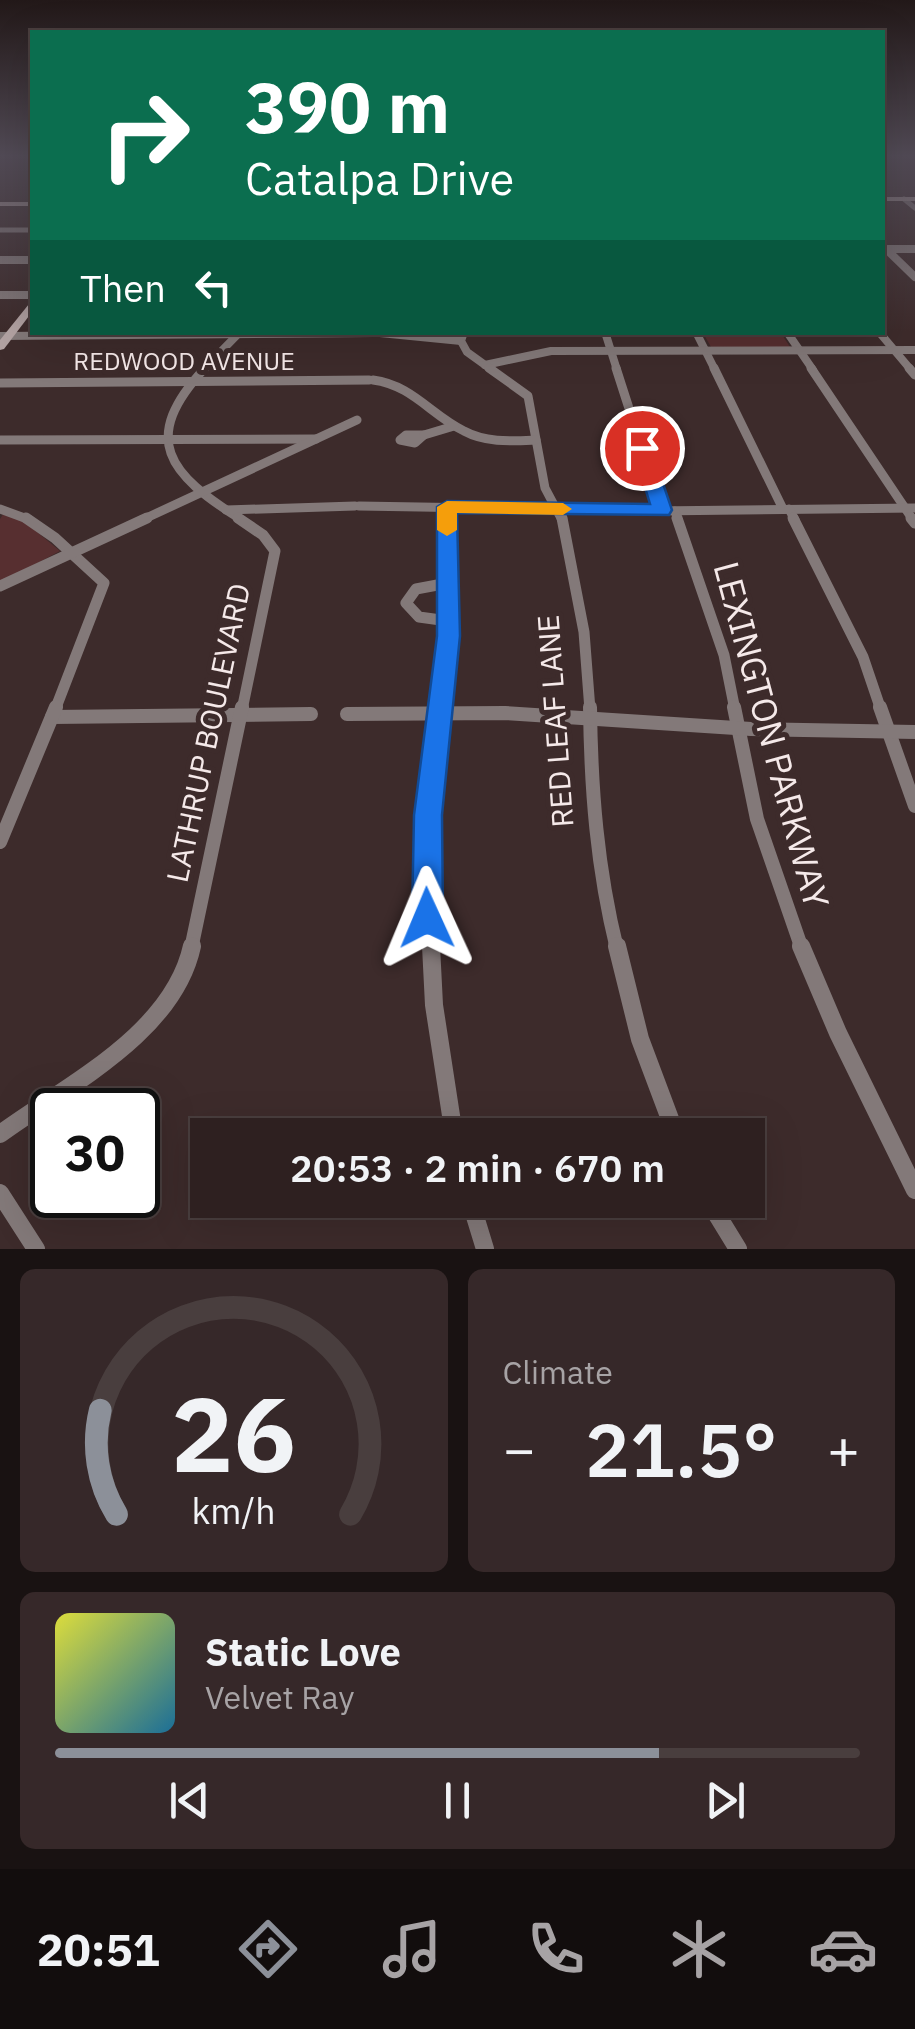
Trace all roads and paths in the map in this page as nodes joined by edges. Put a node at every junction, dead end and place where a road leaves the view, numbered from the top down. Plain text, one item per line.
1 (0, 230) edge
2 (30, 230) edge
3 (885, 247) edge
4 (885, 248) edge
5 (915, 248) edge
6 (0, 260) edge
7 (30, 260) edge
8 (915, 277) edge
9 (0, 295) edge
10 (30, 295) edge
11 (30, 308) edge
12 (83, 335) edge
13 (237, 335) edge
14 (420, 335) edge
15 (605, 335) edge
16 (697, 335) edge
17 (789, 335) edge
18 (882, 335) edge
19 (5, 336) edge
20 (463, 337) edge
21 (0, 347) edge
22 (894, 350) junction
23 (915, 350) edge
24 (705, 351) junction
25 (799, 351) junction
26 (610, 352) junction
27 (486, 364) junction
28 (915, 376) edge
29 (190, 381) junction
30 (0, 383) edge
31 (357, 420) dead end
32 (454, 426) junction
33 (424, 435) dead end
34 (166, 438) junction
35 (316, 438) junction
36 (0, 440) edge
37 (536, 440) junction
38 (199, 492) junction
39 (447, 507) junction
40 (910, 508) edge
41 (0, 509) edge
42 (558, 509) junction
43 (786, 509) junction
44 (226, 510) junction
45 (669, 510) junction
46 (915, 523) edge
47 (70, 552) junction
48 (448, 583) junction
49 (0, 586) edge
50 (448, 621) junction
51 (441, 712) junction
52 (311, 714) dead end
53 (348, 714) dead end
54 (239, 716) junction
55 (589, 716) junction
56 (52, 718) junction
57 (739, 728) junction
58 (890, 732) junction
59 (915, 732) edge
60 (915, 806) edge
61 (0, 842) edge
62 (451, 1118) edge
63 (670, 1118) edge
64 (0, 1134) edge
65 (915, 1190) edge
66 (0, 1193) edge
67 (476, 1218) edge
68 (719, 1218) edge
69 (36, 1249) edge
70 (485, 1249) edge
71 (738, 1249) edge

1 - 2 street
3 - 5 street
4 - 8 street
6 - 7 street
9 - 10 street
11 - 19 main road
12 - 19 street
13 - 29 street
14 - 20 street
15 - 26 street, LEXINGTON PARKWAY
16 - 24 street
17 - 25 street
18 - 22 street
19 - 21 main road
20 - 27 street, RED LEAF LANE
22 - 23 street
22 - 25 street
22 - 28 street
24 - 25 street
24 - 26 street
24 - 43 street
25 - 40 street
26 - 27 street
26 - 45 street, LEXINGTON PARKWAY
27 - 37 street, RED LEAF LANE
29 - 30 street, REDWOOD AVENUE
29 - 32 street, REDWOOD AVENUE
29 - 34 street
31 - 35 street
32 - 33 street
32 - 37 street, REDWOOD AVENUE
34 - 35 street
34 - 36 street
34 - 38 street, LATHRUP BOULEVARD
35 - 38 street
37 - 42 street, RED LEAF LANE
38 - 44 street, LATHRUP BOULEVARD
38 - 47 street
39 - 42 street
39 - 44 street
39 - 48 street
40 - 43 street
40 - 46 street
41 - 47 street
42 - 45 street
42 - 55 street, RED LEAF LANE
43 - 45 street
43 - 58 street
44 - 54 street, LATHRUP BOULEVARD
45 - 57 street, LEXINGTON PARKWAY
47 - 49 street
47 - 56 street
48 - 50 street
48 - 50 street
50 - 51 street
51 - 53 street
51 - 55 street
51 - 62 street
52 - 54 street
54 - 56 street
54 - 64 street, LATHRUP BOULEVARD
55 - 57 street
55 - 63 street, RED LEAF LANE
56 - 61 street
57 - 58 street
57 - 65 street, LEXINGTON PARKWAY
58 - 59 street
58 - 60 street
66 - 69 street
67 - 70 street
68 - 71 street

